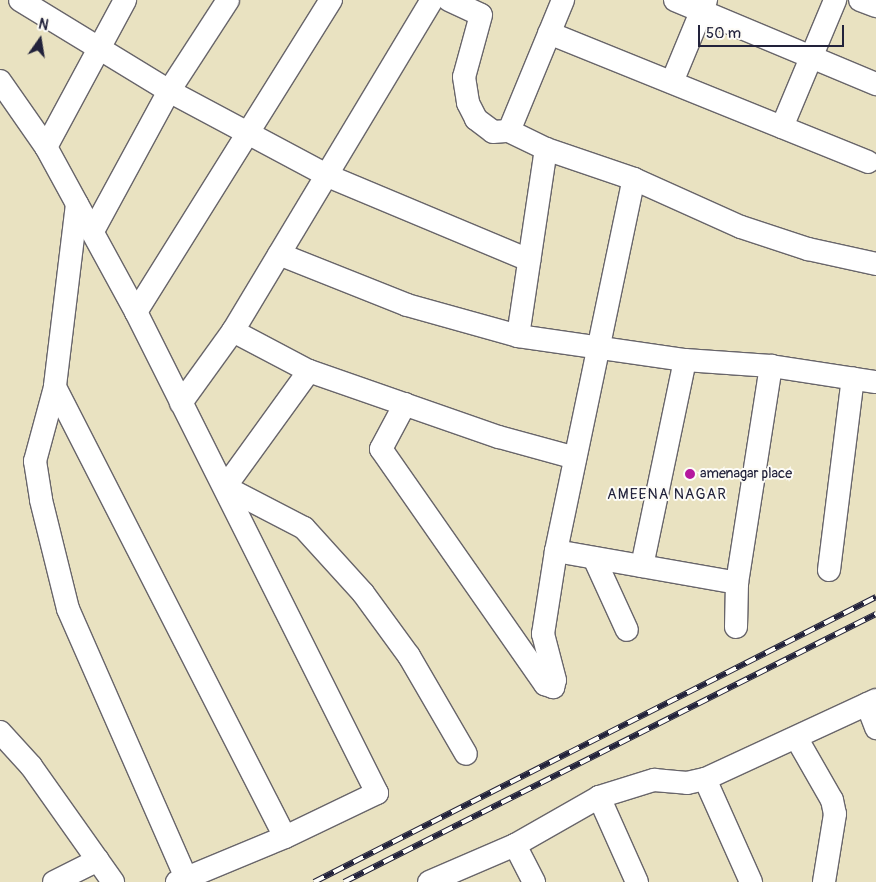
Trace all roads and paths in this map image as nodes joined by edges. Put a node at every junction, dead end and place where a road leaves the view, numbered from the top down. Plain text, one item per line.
1 (22, 0) edge
2 (125, 0) edge
3 (228, 0) edge
4 (330, 0) edge
5 (432, 0) edge
6 (450, 0) edge
7 (563, 0) edge
8 (675, 0) edge
9 (835, 0) edge
10 (860, 0) edge
11 (704, 6) edge
12 (876, 6) edge
13 (549, 33) junction
14 (97, 47) junction
15 (811, 57) junction
16 (672, 82) junction
17 (876, 84) edge
18 (2, 90) edge
19 (169, 91) junction
20 (782, 127) junction
21 (250, 131) junction
22 (509, 131) junction
23 (46, 147) junction
24 (546, 149) junction
25 (868, 162) dead end
26 (328, 176) junction
27 (634, 179) junction
28 (77, 204) junction
29 (93, 231) junction
30 (279, 254) junction
31 (528, 260) junction
32 (876, 264) edge
33 (136, 312) junction
34 (233, 330) junction
35 (518, 336) junction
36 (600, 348) junction
37 (685, 360) junction
38 (772, 366) junction
39 (309, 371) junction
40 (853, 378) junction
41 (876, 382) edge
42 (55, 387) junction
43 (181, 403) junction
44 (405, 404) junction
45 (575, 458) junction
46 (225, 487) junction
47 (556, 551) junction
48 (594, 558) junction
49 (642, 566) junction
50 (830, 570) dead end
51 (737, 583) junction
52 (736, 627) dead end
53 (627, 630) dead end
54 (871, 702) edge
55 (876, 728) edge
56 (0, 732) edge
57 (797, 739) junction
58 (466, 754) dead end
59 (705, 779) junction
60 (599, 797) junction
61 (285, 837) junction
62 (516, 845) junction
63 (98, 860) junction
64 (182, 880) edge
65 (54, 882) edge
66 (114, 882) edge
67 (428, 882) edge
68 (534, 882) edge
69 (637, 882) edge
70 (751, 882) edge
71 (824, 882) edge

1 - 14 street
2 - 14 street
3 - 19 street
4 - 21 street
5 - 26 street
6 - 22 street
7 - 13 street
8 - 11 street
9 - 15 street
10 - 12 street
11 - 15 street
11 - 16 street
13 - 16 street
13 - 22 street
14 - 19 street
14 - 23 street
15 - 17 street
15 - 20 street
16 - 20 street
18 - 23 street
19 - 21 street
19 - 29 street
20 - 25 street
21 - 26 street
21 - 33 street
22 - 24 street
23 - 28 street
24 - 27 street
24 - 31 street
26 - 30 street
26 - 31 street
27 - 32 street
27 - 36 street
28 - 29 street
28 - 42 street
29 - 33 street
30 - 34 street
30 - 35 street
31 - 35 street
33 - 43 street
34 - 39 street
34 - 43 street
35 - 36 street
36 - 37 street
36 - 45 street
37 - 38 street
37 - 49 street
38 - 40 street
38 - 51 street
39 - 44 street
39 - 46 street
40 - 41 street
40 - 50 street
42 - 61 street
42 - 64 street
43 - 46 street
44 - 45 street
44 - 47 street
45 - 47 street
46 - 58 street
46 - 61 street
47 - 48 street
48 - 49 street
48 - 53 street
49 - 51 street
51 - 52 street
54 - 55 street
54 - 57 street
56 - 63 street
57 - 59 street
57 - 71 street
59 - 60 street
59 - 70 street
60 - 62 street
60 - 69 street
61 - 64 street
62 - 67 street
62 - 68 street
63 - 65 street
63 - 66 street

